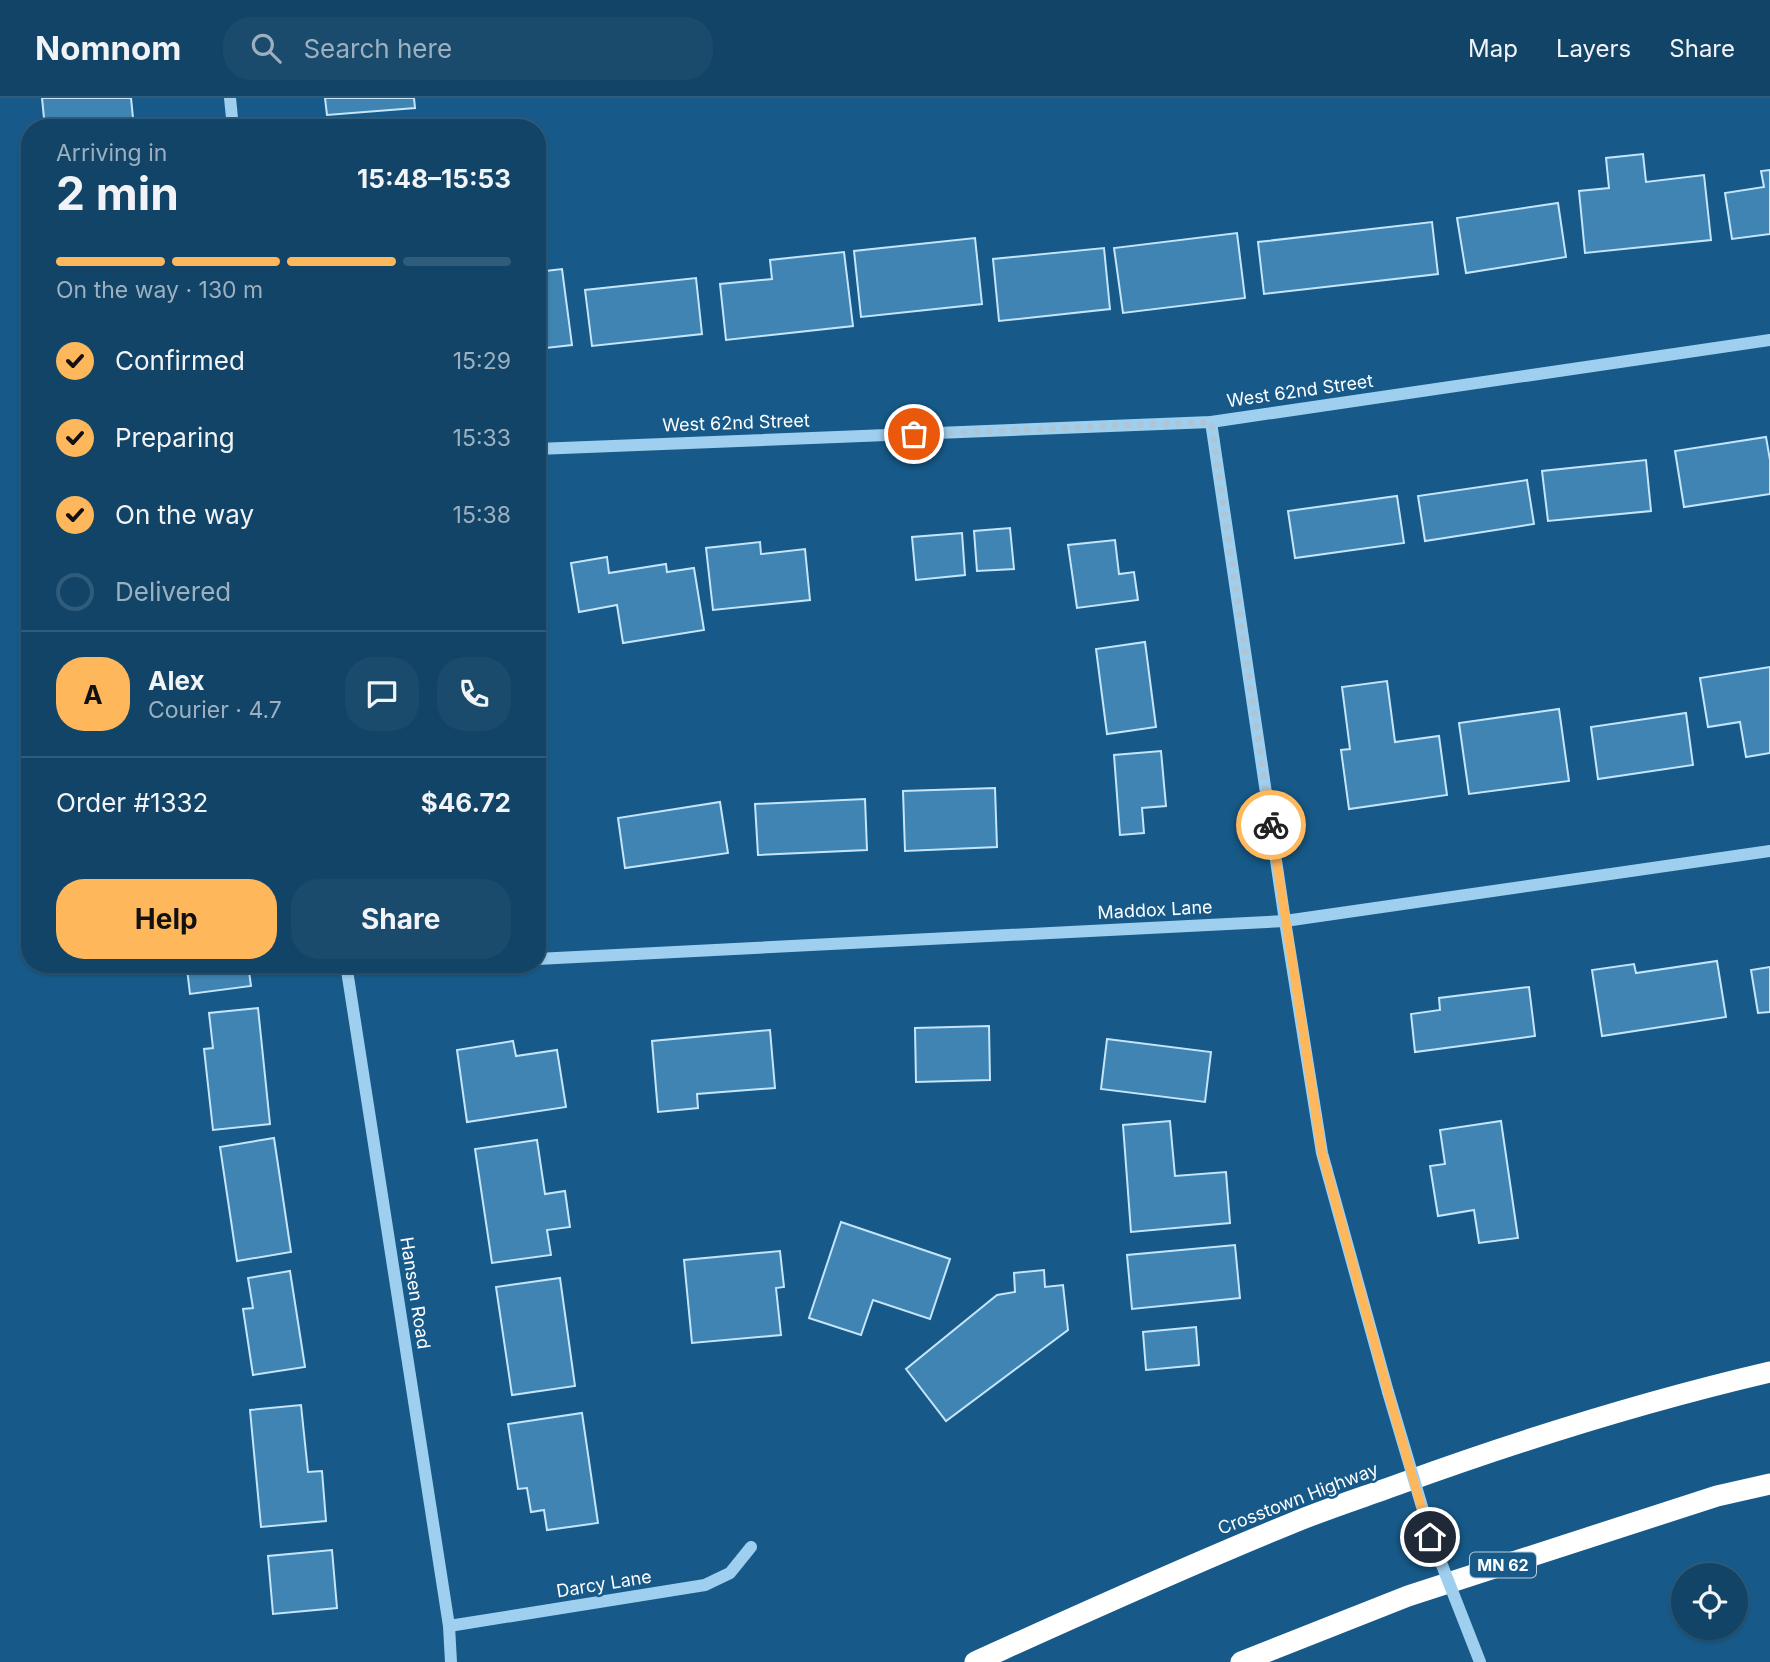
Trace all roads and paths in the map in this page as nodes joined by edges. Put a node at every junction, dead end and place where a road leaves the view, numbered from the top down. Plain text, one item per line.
1 (230, 98) edge
2 (232, 119) edge
3 (1770, 340) edge
4 (1211, 422) junction
5 (546, 449) edge
6 (1770, 851) edge
7 (1285, 921) junction
8 (546, 959) edge
9 (347, 973) edge
10 (1770, 1372) edge
11 (1770, 1484) edge
12 (751, 1547) dead end
13 (449, 1626) junction
14 (451, 1662) edge
15 (975, 1662) edge
16 (1241, 1662) edge
17 (1480, 1662) edge

1 - 2 street
3 - 4 street, West 62nd Street
4 - 5 street, West 62nd Street
4 - 7 street
6 - 7 street, Maddox Lane
7 - 8 street, Maddox Lane
7 - 17 street, bridge
9 - 13 street, Hansen Road
10 - 15 highway, Crosstown Highway
11 - 16 highway, MN 62
12 - 13 street, Darcy Lane
13 - 14 street, Hansen Road

